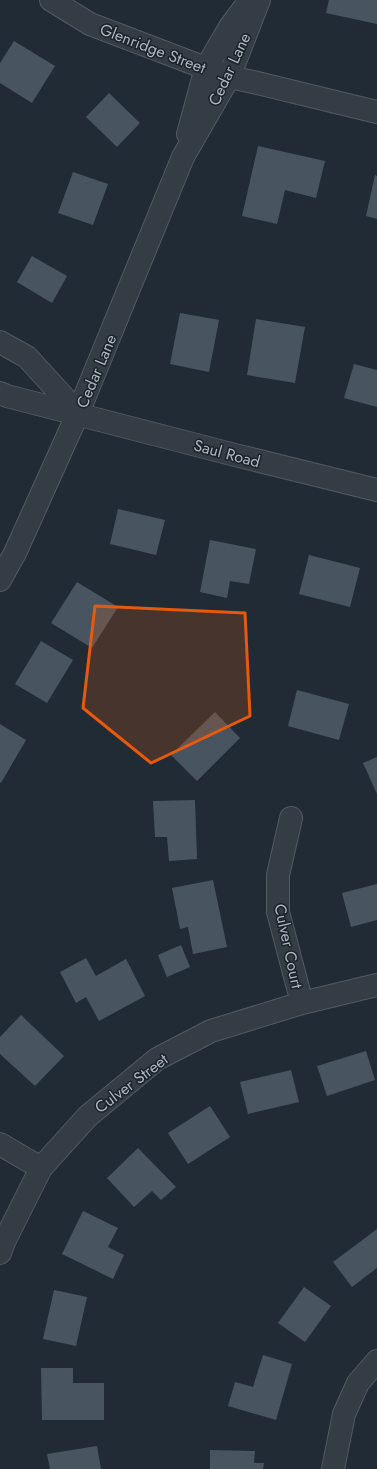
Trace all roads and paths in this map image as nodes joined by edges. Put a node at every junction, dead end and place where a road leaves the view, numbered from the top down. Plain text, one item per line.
1 (51, 0) edge
2 (250, 0) edge
3 (259, 0) edge
4 (206, 68) junction
5 (229, 77) junction
6 (377, 112) edge
7 (183, 157) junction
8 (0, 342) edge
9 (0, 392) edge
10 (78, 413) junction
11 (377, 490) edge
12 (0, 580) edge
13 (291, 818) dead end
14 (377, 985) edge
15 (302, 1003) junction
16 (0, 1144) edge
17 (41, 1168) junction
18 (0, 1253) edge
19 (377, 1361) edge
20 (334, 1469) edge

1 - 4 street, Glenridge Street
2 - 4 street, Cedar Lane
3 - 5 street, Cedar Lane
4 - 5 street, Glenridge Street
4 - 7 street, Cedar Lane
5 - 6 street, Glenridge Street
5 - 7 street, Cedar Lane
7 - 10 street, Cedar Lane
8 - 10 street
9 - 10 street, Saul Road
10 - 11 street, Saul Road
10 - 12 street, Cedar Lane
13 - 15 street, Culver Court
14 - 15 street, Culver Street
15 - 17 street, Culver Street
16 - 17 street
17 - 18 street, Culver Street
19 - 20 street

